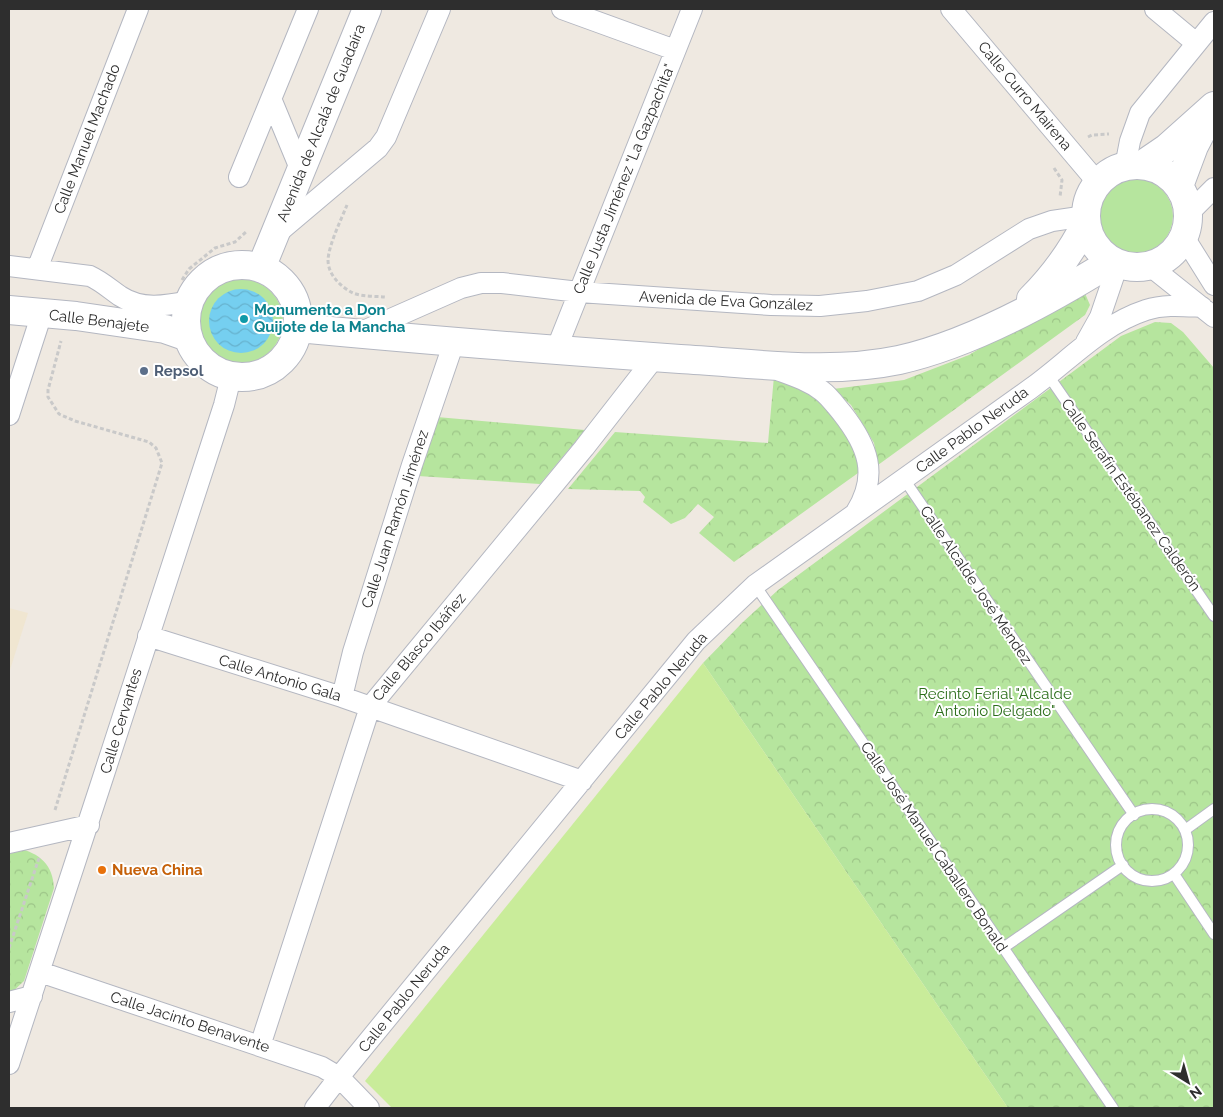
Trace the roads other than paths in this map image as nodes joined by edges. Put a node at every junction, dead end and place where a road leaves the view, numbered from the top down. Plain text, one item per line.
1 (138, 9) edge
2 (308, 9) edge
3 (367, 9) edge
4 (440, 9) edge
5 (562, 9) edge
6 (692, 9) edge
7 (951, 9) edge
8 (1155, 9) edge
9 (1214, 22) edge
10 (1196, 43) junction
11 (675, 50) junction
12 (272, 101) junction
13 (1214, 107) edge
14 (1133, 166) junction
15 (301, 171) junction
16 (239, 178) dead end
17 (1098, 183) junction
18 (1179, 186) junction
19 (1214, 188) edge
20 (1086, 219) junction
21 (1186, 225) junction
22 (262, 232) junction
23 (1115, 262) junction
24 (9, 266) edge
25 (1150, 266) junction
26 (261, 268) junction
27 (37, 269) junction
28 (1214, 285) edge
29 (579, 292) junction
30 (183, 294) junction
31 (9, 310) edge
32 (1208, 312) edge
33 (55, 315) junction
34 (993, 326) junction
35 (298, 328) junction
36 (358, 334) junction
37 (188, 337) junction
38 (454, 342) junction
39 (1085, 344) junction
40 (556, 350) junction
41 (655, 357) junction
42 (762, 364) junction
43 (1048, 375) junction
44 (231, 376) junction
45 (9, 415) edge
46 (904, 479) junction
47 (855, 514) junction
48 (755, 585) junction
49 (1214, 616) edge
50 (148, 636) junction
51 (342, 697) junction
52 (370, 707) junction
53 (582, 782) junction
54 (1214, 808) edge
55 (1134, 815) junction
56 (89, 825) junction
57 (1185, 830) junction
58 (9, 843) edge
59 (1123, 865) junction
60 (1174, 874) junction
61 (1214, 934) edge
62 (1003, 948) junction
63 (40, 972) junction
64 (32, 996) junction
65 (9, 1002) edge
66 (260, 1046) junction
67 (9, 1064) edge
68 (339, 1077) junction
69 (315, 1108) edge
70 (369, 1108) edge
71 (1113, 1108) edge

1 - 27 street, Calle Manuel Machado
2 - 12 street
3 - 15 main road, Avenida de Alcalá de Guadaíra
4 - 22 street, Avenida de Alcalá de Guadaíra
5 - 11 street
6 - 11 street, Calle Justa Jiménez "La Gazpachita"
7 - 17 street, Calle Curro Mairena
8 - 10 street
9 - 10 street
10 - 14 street
11 - 29 street, Calle Justa Jiménez "La Gazpachita"
12 - 15 street
12 - 16 street
13 - 14 main road
13 - 18 main road
14 - 17 main road
14 - 18 main road
15 - 22 main road, Avenida de Alcalá de Guadaíra
17 - 20 main road
18 - 21 main road
19 - 21 street
20 - 23 main road
20 - 29 street, Avenida de Eva González
20 - 34 main road
21 - 25 main road
21 - 28 street
22 - 26 main road, Avenida de Alcalá de Guadaíra
23 - 25 main road
23 - 34 main road
23 - 39 street, Calle Pablo Neruda
24 - 27 street, Calle Benajete
25 - 32 street
26 - 30 main road
26 - 35 main road
27 - 30 street, Calle Benajete
29 - 36 street, Avenida de Eva González
29 - 40 street, Calle Justa Jiménez "La Gazpachita"
30 - 37 main road
31 - 33 main road, Calle Benajete
32 - 39 street, Calle Pablo Neruda
33 - 37 main road, Calle Benajete
33 - 45 street
34 - 42 main road, Avenida de Eva González
35 - 36 main road, Avenida de Eva González
35 - 44 main road
36 - 38 main road, Avenida de Eva González
37 - 44 main road
38 - 40 main road, Avenida de Eva González
38 - 51 street, Calle Juan Ramón Jiménez
39 - 43 street, Calle Pablo Neruda
40 - 41 main road, Avenida de Eva González
41 - 42 main road, Avenida de Eva González
41 - 52 street, Calle Blasco Ibáñez
42 - 47 street
43 - 46 street, Calle Pablo Neruda
43 - 49 lane, Calle Serafín Estébanez Calderón
44 - 50 street, Calle Cervantes
46 - 47 street, Calle Pablo Neruda
46 - 55 lane, Calle Alcalde José Méndez
47 - 48 street, Calle Pablo Neruda
48 - 53 street, Calle Pablo Neruda
48 - 62 lane, Calle José Manuel Caballero Bonald
50 - 51 street, Calle Antonio Gala
50 - 56 street, Calle Cervantes
51 - 52 street, Calle Antonio Gala
52 - 53 street, Calle Antonio Gala
52 - 66 street, Calle Blasco Ibáñez
53 - 68 street, Calle Pablo Neruda
54 - 57 lane
55 - 57 lane
55 - 59 lane
56 - 58 street
56 - 63 street, Calle Cervantes
57 - 60 lane
59 - 60 lane
59 - 62 lane
60 - 61 lane
62 - 71 lane, Calle José Manuel Caballero Bonald
63 - 64 street, Calle Cervantes
63 - 66 street, Calle Jacinto Benavente
64 - 65 street
64 - 67 street, Calle Cervantes
66 - 68 street, Calle Jacinto Benavente
68 - 69 street, Calle Pablo Neruda
68 - 70 street, Calle Jacinto Benavente

